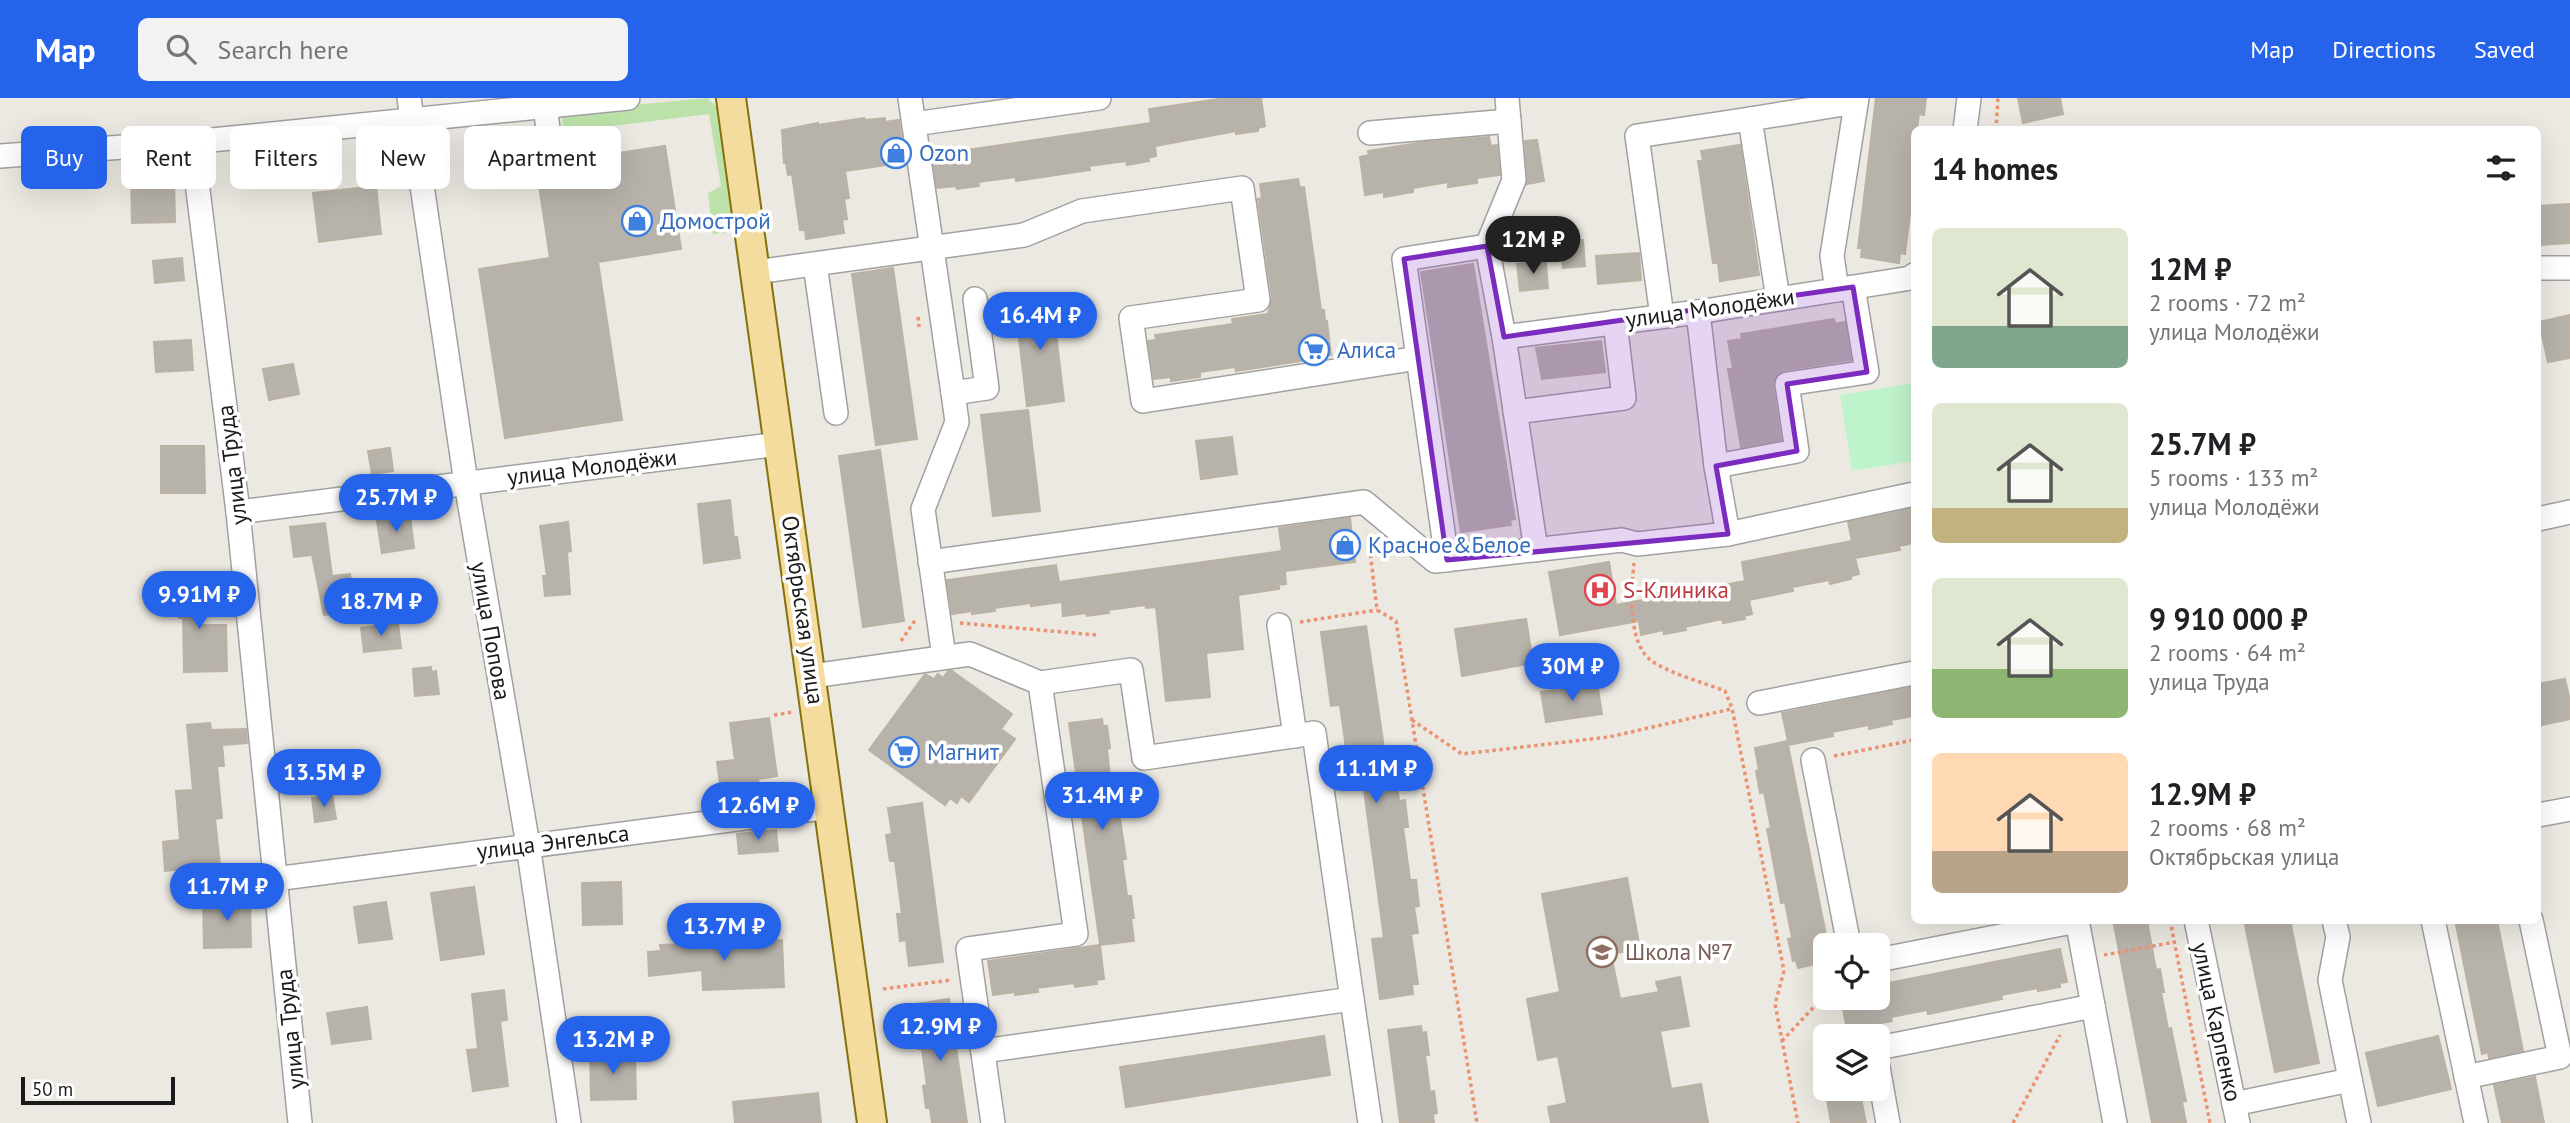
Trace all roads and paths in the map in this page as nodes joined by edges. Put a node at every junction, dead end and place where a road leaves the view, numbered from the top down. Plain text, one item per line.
1 (628, 98) edge
2 (731, 98) edge
3 (911, 98) edge
4 (1098, 98) edge
5 (1969, 98) edge
6 (1998, 98) edge
7 (1857, 100) edge
8 (545, 106) junction
9 (411, 109) edge
10 (1508, 109) edge
11 (1750, 119) junction
12 (914, 124) junction
13 (548, 126) edge
14 (1966, 126) edge
15 (1996, 126) edge
16 (1370, 133) dead end
17 (216, 138) edge
18 (121, 147) edge
19 (0, 156) edge
20 (198, 189) edge
21 (1487, 246) junction
22 (932, 248) junction
23 (815, 264) junction
24 (2541, 268) edge
25 (2570, 268) edge
26 (755, 272) junction
27 (1911, 278) edge
28 (1845, 288) junction
29 (975, 299) dead end
30 (1778, 299) junction
31 (1698, 312) junction
32 (1662, 316) junction
33 (1615, 322) junction
34 (1504, 337) junction
35 (1418, 358) junction
36 (953, 393) junction
37 (1515, 412) junction
38 (836, 413) dead end
39 (779, 444) junction
40 (1716, 466) junction
41 (466, 483) junction
42 (1911, 495) edge
43 (1364, 502) junction
44 (238, 512) junction
45 (2570, 512) edge
46 (2541, 518) edge
47 (1728, 534) junction
48 (1637, 544) junction
49 (1536, 550) junction
50 (1447, 560) junction
51 (930, 562) junction
52 (1377, 610) junction
53 (916, 619) dead end
54 (939, 621) junction
55 (1279, 625) joint
56 (1097, 635) dead end
57 (944, 657) junction
58 (1911, 674) edge
59 (812, 676) junction
60 (1040, 683) junction
61 (1759, 703) dead end
62 (1732, 708) junction
63 (1412, 720) junction
64 (1296, 736) junction
65 (1911, 741) edge
66 (1813, 760) joint
67 (830, 807) junction
68 (2570, 809) edge
69 (2541, 815) edge
70 (528, 845) junction
71 (275, 878) junction
72 (2062, 924) edge
73 (2078, 924) edge
74 (2171, 924) edge
75 (2197, 924) edge
76 (2335, 924) edge
77 (2434, 924) edge
78 (2532, 924) edge
79 (1847, 933) edge
80 (2175, 942) junction
81 (1890, 958) edge
82 (2084, 959) junction
83 (972, 977) junction
84 (884, 989) dead end
85 (1352, 999) junction
86 (1813, 1008) edge
87 (2083, 1008) junction
88 (1783, 1041) junction
89 (1890, 1046) edge
90 (983, 1051) junction
91 (2466, 1077) junction
92 (2350, 1080) junction
93 (1884, 1101) edge
94 (2236, 1113) edge
95 (300, 1123) edge
96 (569, 1123) edge
97 (872, 1123) edge
98 (993, 1123) edge
99 (1370, 1123) edge
100 (1477, 1123) edge
101 (1798, 1123) edge
102 (1888, 1123) edge
103 (2013, 1123) edge
104 (2115, 1123) edge
105 (2210, 1123) edge
106 (2359, 1123) edge
107 (2476, 1123) edge

1 - 8 street
2 - 26 main road, Октябрьская улица
3 - 12 street
4 - 12 street
5 - 14 street
6 - 15 path
7 - 11 street
7 - 28 street
8 - 9 street
8 - 13 street
9 - 17 street
9 - 41 street, улица Попова
10 - 16 street
10 - 21 street
11 - 30 street
11 - 32 street
12 - 22 street
18 - 19 street
20 - 44 street, улица Труда
21 - 34 street
21 - 35 street
22 - 23 street
22 - 35 street
22 - 36 street
23 - 26 street
23 - 38 street
24 - 25 street
26 - 39 main road, Октябрьская улица
27 - 28 street, улица Молодёжи
28 - 30 street, улица Молодёжи
28 - 40 street
29 - 36 street
30 - 31 street, улица Молодёжи
31 - 32 street, улица Молодёжи
31 - 40 street
32 - 33 street, улица Молодёжи
33 - 34 street, улица Молодёжи
33 - 37 street
34 - 37 street
35 - 50 street
36 - 51 street
37 - 49 street
39 - 41 street, улица Молодёжи
39 - 59 main road, Октябрьская улица
40 - 47 street
41 - 44 street, улица Молодёжи
41 - 70 street, улица Попова
42 - 47 street
43 - 50 street
43 - 51 street
43 - 52 path
44 - 71 street, улица Труда
45 - 46 street
47 - 48 street
48 - 49 street
48 - 62 path
49 - 50 street
51 - 54 street
52 - 55 path
52 - 63 path
53 - 54 path
54 - 56 path
54 - 57 street
55 - 64 street
57 - 59 street
57 - 60 street
58 - 61 street
59 - 67 main road, Октябрьская улица
60 - 64 street
60 - 83 street
62 - 63 path
62 - 88 path
63 - 100 path
64 - 85 street
65 - 66 path
66 - 79 street
67 - 70 street, улица Энгельса
67 - 97 main road, Октябрьская улица
68 - 69 street
70 - 71 street, улица Энгельса
70 - 96 street, улица Попова
71 - 95 street, улица Труда
72 - 81 street
73 - 82 street
74 - 80 path
75 - 94 street, улица Карпенко
76 - 92 street
77 - 91 street
78 - 91 street
80 - 82 path
80 - 105 path
82 - 87 street
83 - 84 path
83 - 90 street
85 - 90 street
85 - 99 street
86 - 88 path
87 - 89 street
87 - 103 path
87 - 104 street
88 - 101 path
90 - 98 street
91 - 107 street
92 - 94 street
92 - 106 street
93 - 102 street

